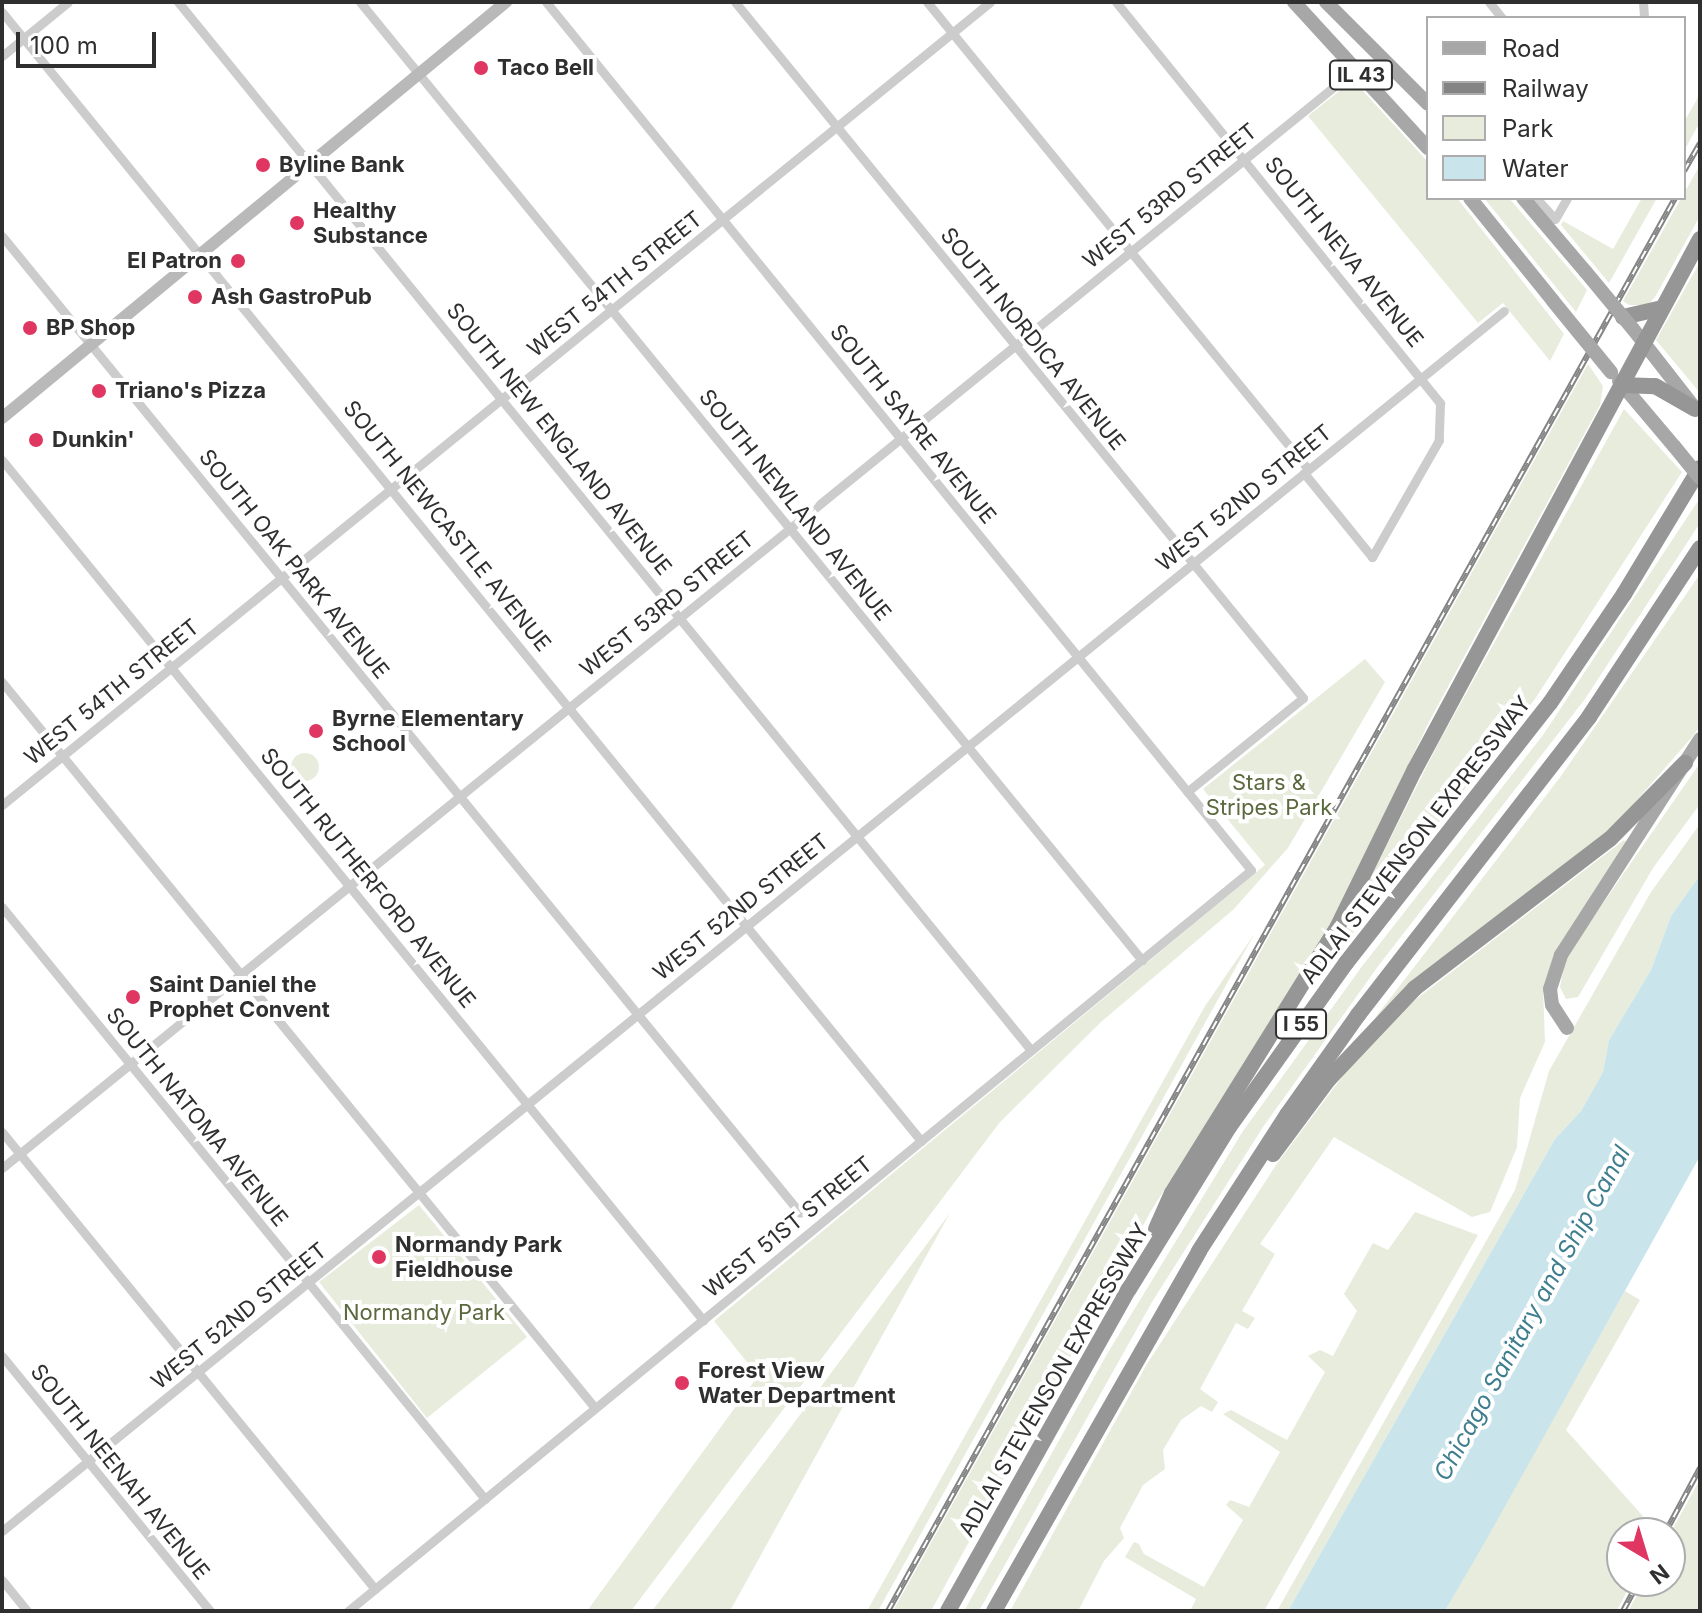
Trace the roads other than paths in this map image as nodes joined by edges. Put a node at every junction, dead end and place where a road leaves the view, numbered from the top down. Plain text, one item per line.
1 (68, 2) edge
2 (178, 2) edge
3 (360, 2) edge
4 (506, 2) edge
5 (546, 2) edge
6 (735, 2) edge
7 (927, 2) edge
8 (990, 2) edge
9 (1116, 2) edge
10 (1294, 2) edge
11 (1326, 2) edge
12 (2, 12) edge
13 (952, 33) junction
14 (23, 38) junction
15 (2, 56) edge
16 (1356, 69) junction
17 (419, 73) junction
18 (1426, 102) edge
19 (837, 126) junction
20 (1426, 146) edge
21 (1244, 159) junction
22 (311, 163) junction
23 (1472, 200) edge
24 (1525, 200) edge
25 (1538, 200) edge
26 (1566, 200) edge
27 (722, 219) junction
28 (2, 236) edge
29 (1700, 239) edge
30 (1130, 251) junction
31 (201, 253) junction
32 (612, 309) junction
33 (1659, 309) junction
34 (1504, 311) dead end
35 (1635, 326) junction
36 (91, 344) junction
37 (1015, 345) junction
38 (1423, 376) junction
39 (1617, 378) junction
40 (502, 398) junction
41 (1698, 412) edge
42 (2, 418) edge
43 (901, 437) junction
44 (2, 460) edge
45 (1700, 468) edge
46 (1306, 471) junction
47 (1700, 478) edge
48 (392, 488) junction
49 (790, 527) junction
50 (1700, 548) edge
51 (1192, 564) junction
52 (282, 577) junction
53 (680, 617) junction
54 (1077, 657) junction
55 (172, 667) junction
56 (2, 682) edge
57 (571, 706) junction
58 (1700, 739) edge
59 (969, 745) junction
60 (62, 756) junction
61 (1685, 763) junction
62 (1187, 792) junction
63 (461, 796) junction
64 (2, 805) edge
65 (857, 836) junction
66 (1251, 870) joint
67 (350, 885) junction
68 (2, 907) edge
69 (749, 924) junction
70 (1142, 960) junction
71 (241, 974) junction
72 (638, 1014) junction
73 (1567, 1028) dead end
74 (1031, 1050) junction
75 (130, 1063) junction
76 (529, 1103) junction
77 (2, 1132) edge
78 (921, 1141) junction
79 (20, 1154) junction
80 (2, 1168) edge
81 (419, 1192) junction
82 (800, 1213) dead end
83 (1199, 1251) junction
84 (308, 1282) junction
85 (1129, 1289) junction
86 (703, 1320) junction
87 (2, 1356) edge
88 (198, 1372) junction
89 (595, 1408) junction
90 (87, 1462) junction
91 (485, 1499) junction
92 (2, 1531) edge
93 (2, 1580) edge
94 (375, 1589) junction
95 (27, 1611) edge
96 (210, 1611) edge
97 (348, 1611) edge
98 (948, 1611) edge
99 (994, 1611) edge

1 - 14 street
2 - 22 street, SOUTH NEW ENGLAND AVENUE
3 - 17 street, SOUTH NEWLAND AVENUE
4 - 17 main road
5 - 27 street, SOUTH SAYRE AVENUE
6 - 19 street, SOUTH NORDICA AVENUE
7 - 13 street
8 - 13 street, WEST 54TH STREET
9 - 21 street, SOUTH NEVA AVENUE
10 - 16 main road, IL 43
11 - 18 main road, IL 43
12 - 14 street, SOUTH NEWCASTLE AVENUE
13 - 19 street, WEST 54TH STREET
13 - 30 street
14 - 15 street
14 - 31 street, SOUTH NEWCASTLE AVENUE
16 - 20 main road, IL 43
16 - 21 street, WEST 53RD STREET
17 - 22 main road
17 - 32 street, SOUTH NEWLAND AVENUE
19 - 27 street, WEST 54TH STREET
19 - 37 street, SOUTH NORDICA AVENUE
21 - 30 street, WEST 53RD STREET
21 - 38 street, SOUTH NEVA AVENUE
22 - 31 main road
22 - 40 street, SOUTH NEW ENGLAND AVENUE
23 - 39 main road, bridge
24 - 35 main road, bridge
25 - 26 street
27 - 32 street, WEST 54TH STREET
27 - 43 street, SOUTH SAYRE AVENUE
28 - 36 street, SOUTH OAK PARK AVENUE
29 - 33 highway
30 - 37 street, WEST 53RD STREET
30 - 46 street
31 - 36 main road
31 - 48 street, SOUTH NEWCASTLE AVENUE
32 - 40 street, WEST 54TH STREET
32 - 49 street, SOUTH NEWLAND AVENUE
33 - 35 highway
33 - 35 highway
34 - 38 street, WEST 52ND STREET
35 - 39 highway
35 - 41 main road
36 - 42 main road
36 - 52 street, SOUTH OAK PARK AVENUE
37 - 43 street, WEST 53RD STREET
37 - 51 street, SOUTH NORDICA AVENUE
38 - 46 street, WEST 52ND STREET
38 - 46 street, SOUTH NEVA AVENUE
39 - 41 highway
39 - 47 main road, bridge
39 - 85 highway
40 - 48 street, WEST 54TH STREET
40 - 53 street, SOUTH NEW ENGLAND AVENUE
43 - 49 street, WEST 53RD STREET
43 - 54 street, SOUTH SAYRE AVENUE
44 - 55 street, SOUTH RUTHERFORD AVENUE
45 - 85 highway, ADLAI STEVENSON EXPRESSWAY / I 55
46 - 51 street, WEST 52ND STREET
48 - 52 street, WEST 54TH STREET
48 - 57 street, SOUTH NEWCASTLE AVENUE
49 - 53 street, WEST 53RD STREET
49 - 59 street, SOUTH NEWLAND AVENUE
50 - 83 highway, I 55
51 - 54 street, WEST 52ND STREET
51 - 62 street, SOUTH NORDICA AVENUE
52 - 55 street, WEST 54TH STREET
52 - 63 street, SOUTH OAK PARK AVENUE
53 - 57 street, WEST 53RD STREET
53 - 65 street, SOUTH NEW ENGLAND AVENUE
54 - 59 street, WEST 52ND STREET
54 - 62 street, SOUTH SAYRE AVENUE
55 - 60 street, WEST 54TH STREET
55 - 67 street, SOUTH RUTHERFORD AVENUE
56 - 60 street
57 - 63 street, WEST 53RD STREET
57 - 69 street, SOUTH NEWCASTLE AVENUE
58 - 61 main road
59 - 65 street, WEST 52ND STREET
59 - 70 street, SOUTH NEWLAND AVENUE
60 - 64 street, WEST 54TH STREET
60 - 71 street
61 - 73 main road
61 - 83 highway
62 - 66 street, SOUTH SAYRE AVENUE
63 - 67 street, WEST 53RD STREET
63 - 72 street, SOUTH OAK PARK AVENUE
65 - 69 street, WEST 52ND STREET
65 - 74 street, SOUTH NEW ENGLAND AVENUE
66 - 70 street, WEST 51ST STREET
67 - 71 street, WEST 53RD STREET
67 - 76 street, SOUTH RUTHERFORD AVENUE
68 - 75 street, SOUTH NATOMA AVENUE
69 - 72 street, WEST 52ND STREET
69 - 78 street, SOUTH NEWCASTLE AVENUE
70 - 74 street, WEST 51ST STREET
71 - 75 street, WEST 53RD STREET
71 - 81 street
72 - 76 street, WEST 52ND STREET
72 - 82 street, SOUTH OAK PARK AVENUE
74 - 78 street, WEST 51ST STREET
75 - 79 street, WEST 53RD STREET
75 - 84 street, SOUTH NATOMA AVENUE
76 - 81 street, WEST 52ND STREET
76 - 86 street, SOUTH RUTHERFORD AVENUE
77 - 79 street
78 - 86 street, WEST 51ST STREET
79 - 80 street, WEST 53RD STREET
79 - 88 street
81 - 84 street, WEST 52ND STREET
81 - 89 street
83 - 99 highway, I 55
84 - 88 street, WEST 52ND STREET
84 - 91 street, SOUTH NATOMA AVENUE
85 - 98 highway, ADLAI STEVENSON EXPRESSWAY / I 55
86 - 89 street, WEST 51ST STREET
87 - 90 street, SOUTH NEENAH AVENUE
88 - 90 street, WEST 52ND STREET
88 - 94 street
89 - 91 street, WEST 51ST STREET
90 - 92 street, WEST 52ND STREET
90 - 96 street, SOUTH NEENAH AVENUE
91 - 94 street, WEST 51ST STREET
93 - 95 street
94 - 97 street, WEST 51ST STREET

